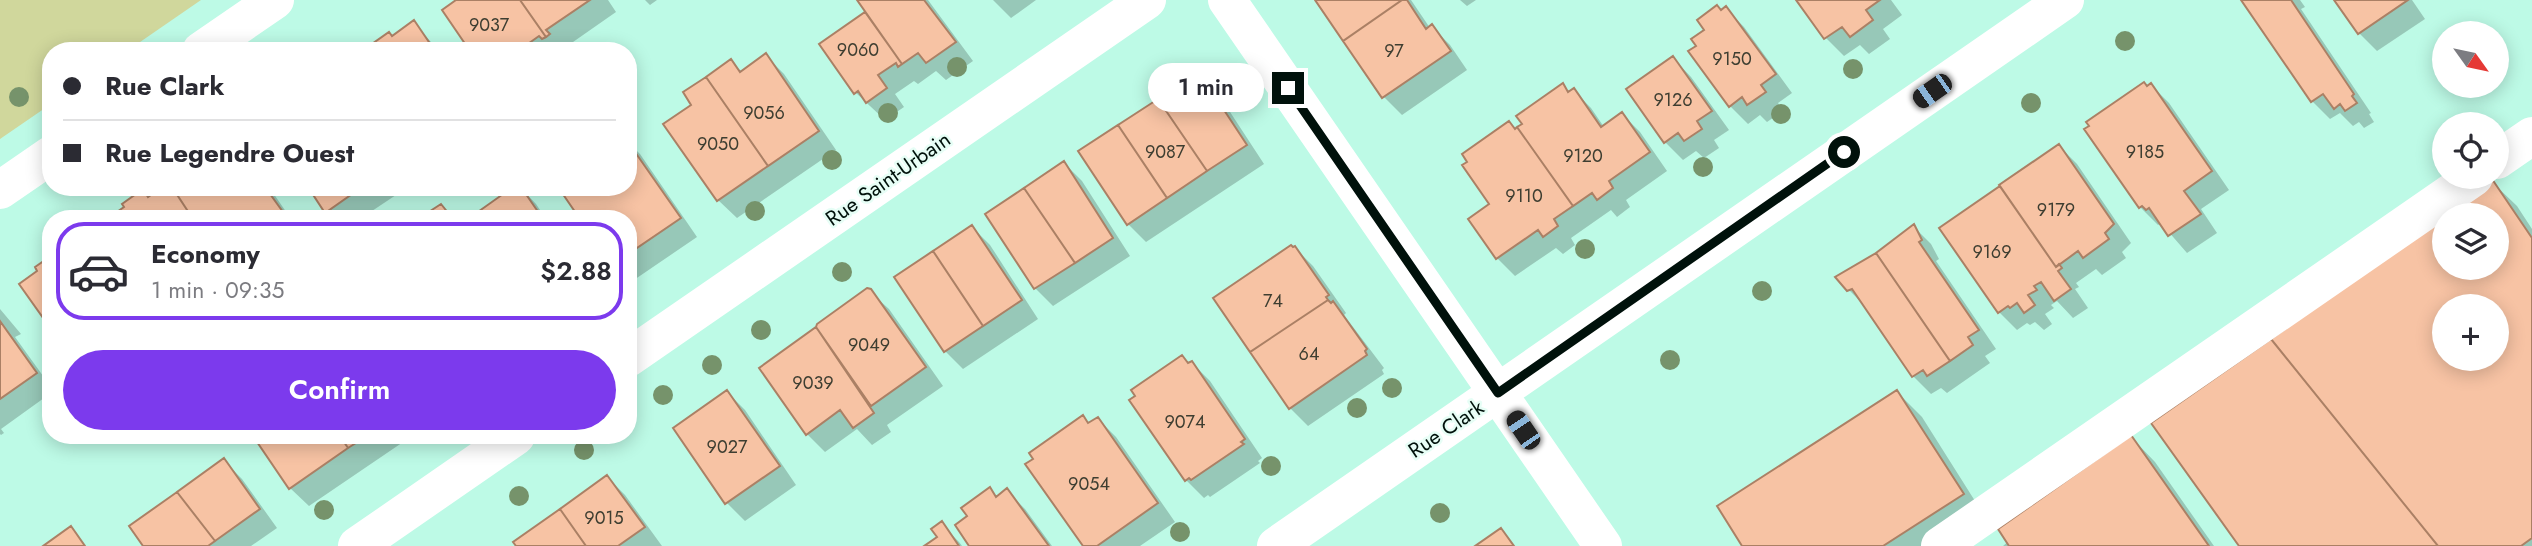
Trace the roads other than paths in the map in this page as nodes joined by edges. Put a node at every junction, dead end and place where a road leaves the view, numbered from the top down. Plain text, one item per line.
1 (275, 0) edge
2 (1147, 0) edge
3 (1227, 0) edge
4 (2065, 0) edge
5 (214, 42) edge
6 (2532, 136) edge
7 (2509, 152) edge
8 (42, 161) edge
9 (2457, 189) edge
10 (0, 190) edge
11 (637, 352) edge
12 (1498, 393) junction
13 (504, 444) edge
14 (357, 546) edge
15 (1276, 546) edge
16 (1603, 546) edge
17 (1940, 546) edge

1 - 5 street
2 - 11 street, Rue Saint-Urbain
3 - 12 street
4 - 12 street, Rue Clark
6 - 7 street
8 - 10 street
9 - 17 street
12 - 15 street, Rue Clark
12 - 16 street
13 - 14 street

